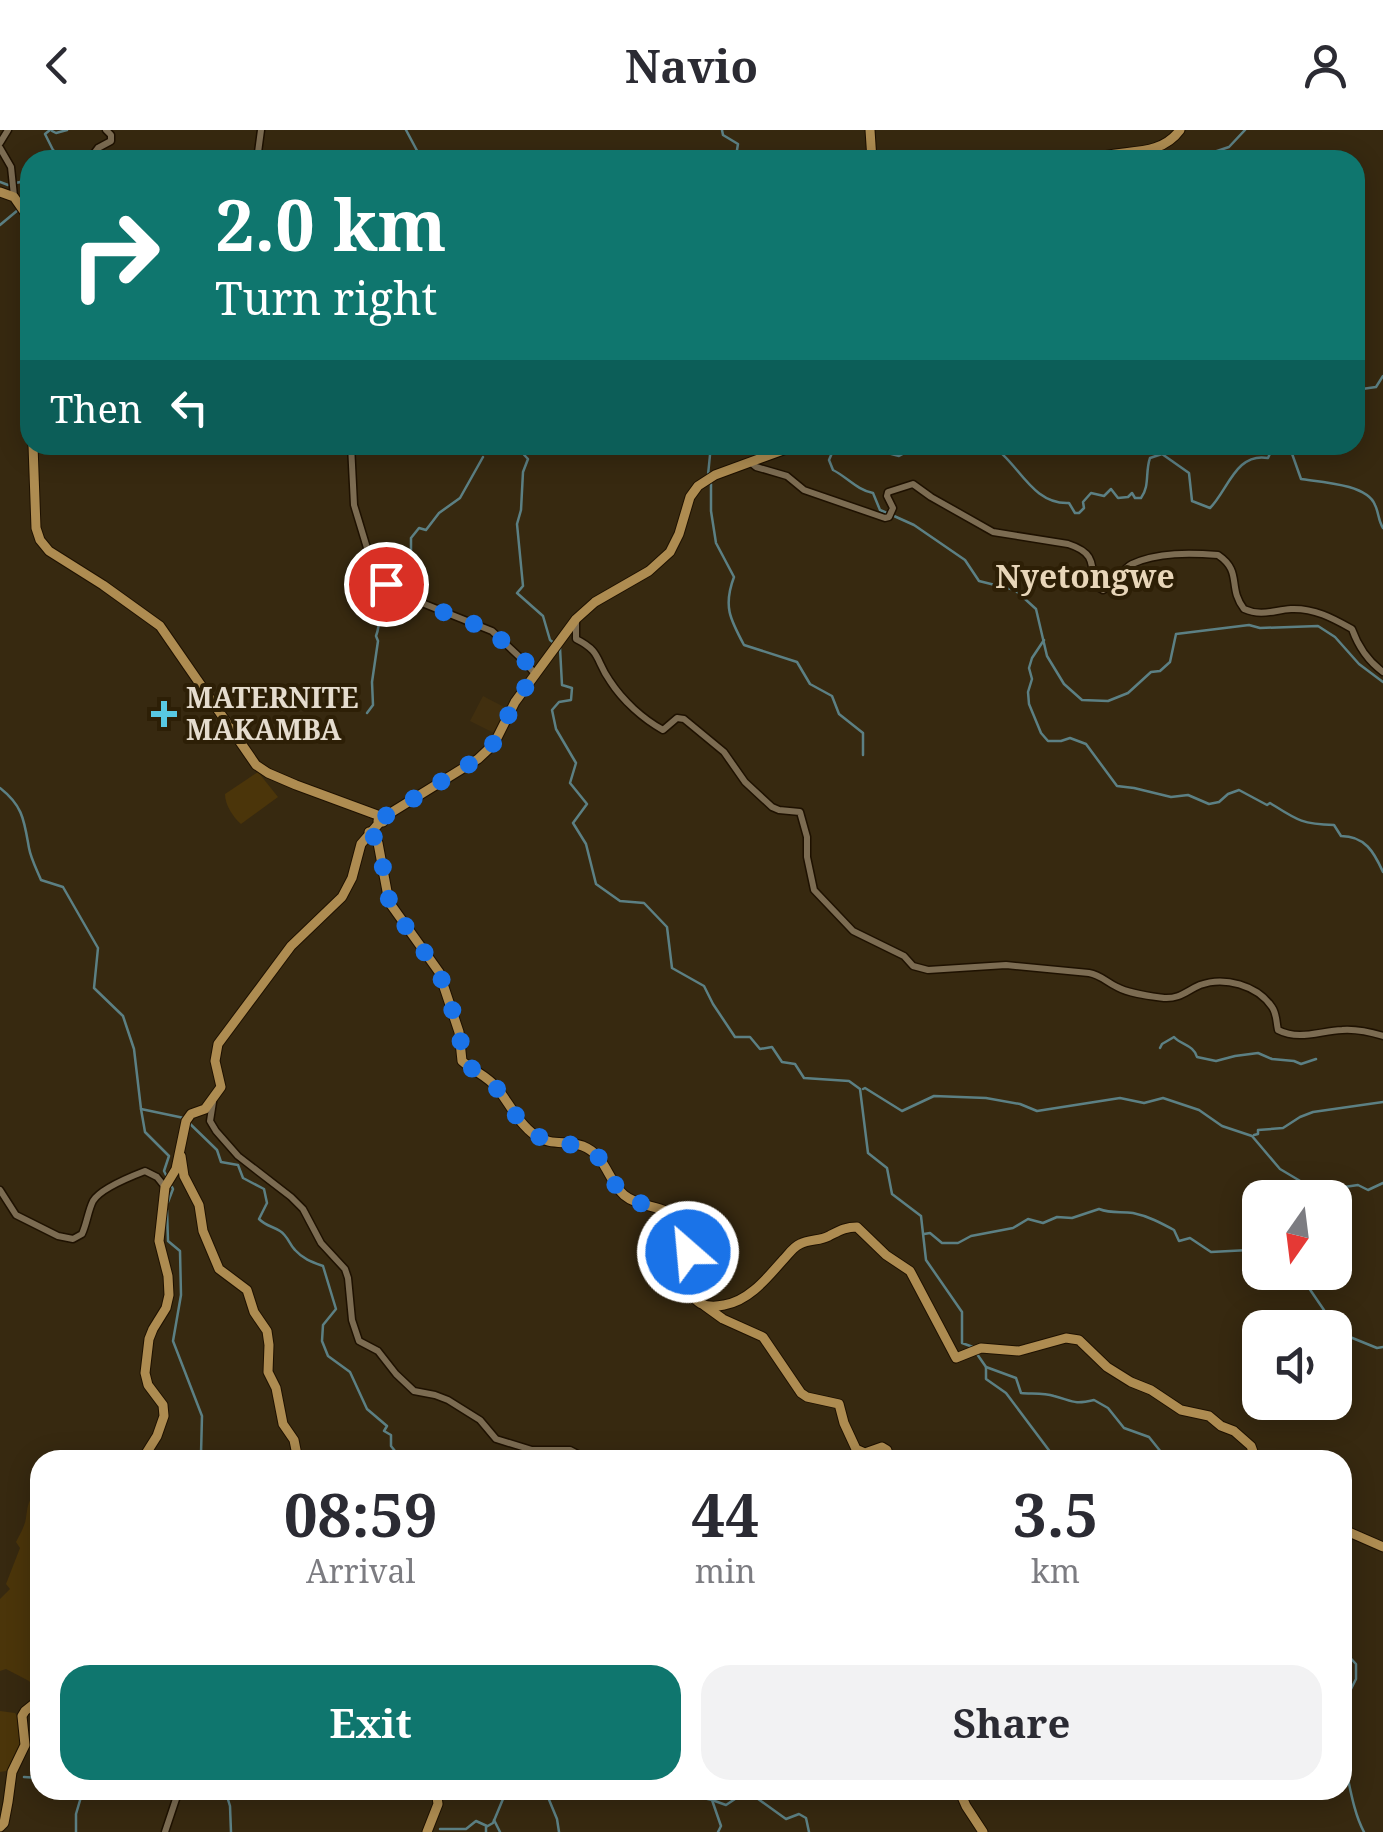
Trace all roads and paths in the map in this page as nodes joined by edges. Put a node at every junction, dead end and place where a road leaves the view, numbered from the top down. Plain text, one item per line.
1 (8, 130) edge
2 (106, 130) edge
3 (1180, 130) edge
4 (0, 146) edge
5 (97, 150) edge
6 (1148, 150) edge
7 (0, 192) edge
8 (14, 198) junction
9 (20, 206) edge
10 (33, 455) edge
11 (352, 455) edge
12 (769, 455) edge
13 (750, 462) junction
14 (576, 619) junction
15 (1383, 672) edge
16 (535, 674) junction
17 (379, 818) junction
18 (369, 832) junction
19 (1383, 1036) edge
20 (213, 1100) junction
21 (180, 1154) junction
22 (168, 1182) junction
23 (0, 1190) edge
24 (703, 1304) junction
25 (148, 1450) edge
26 (296, 1450) edge
27 (532, 1450) edge
28 (532, 1450) edge
29 (570, 1450) edge
30 (856, 1450) edge
31 (1252, 1450) edge
32 (1352, 1532) edge
33 (1383, 1546) edge
34 (30, 1706) edge
35 (176, 1800) edge
36 (437, 1800) edge
37 (963, 1800) edge
38 (0, 1827) edge
39 (165, 1832) edge
40 (428, 1832) edge
41 (983, 1832) edge

1 - 4 street
2 - 5 street
3 - 6 main road
4 - 8 street
7 - 8 main road
8 - 9 main road
10 - 17 main road
11 - 16 street
12 - 13 main road
13 - 14 main road
13 - 15 street
14 - 16 main road
14 - 19 street
16 - 17 main road
17 - 18 main road
18 - 20 main road
18 - 24 main road
20 - 21 main road
20 - 28 street
21 - 22 main road
21 - 26 main road
22 - 23 street
22 - 25 main road
24 - 30 main road
24 - 31 main road
27 - 29 street
32 - 33 main road
34 - 38 main road
35 - 39 street
36 - 40 main road
37 - 41 main road

